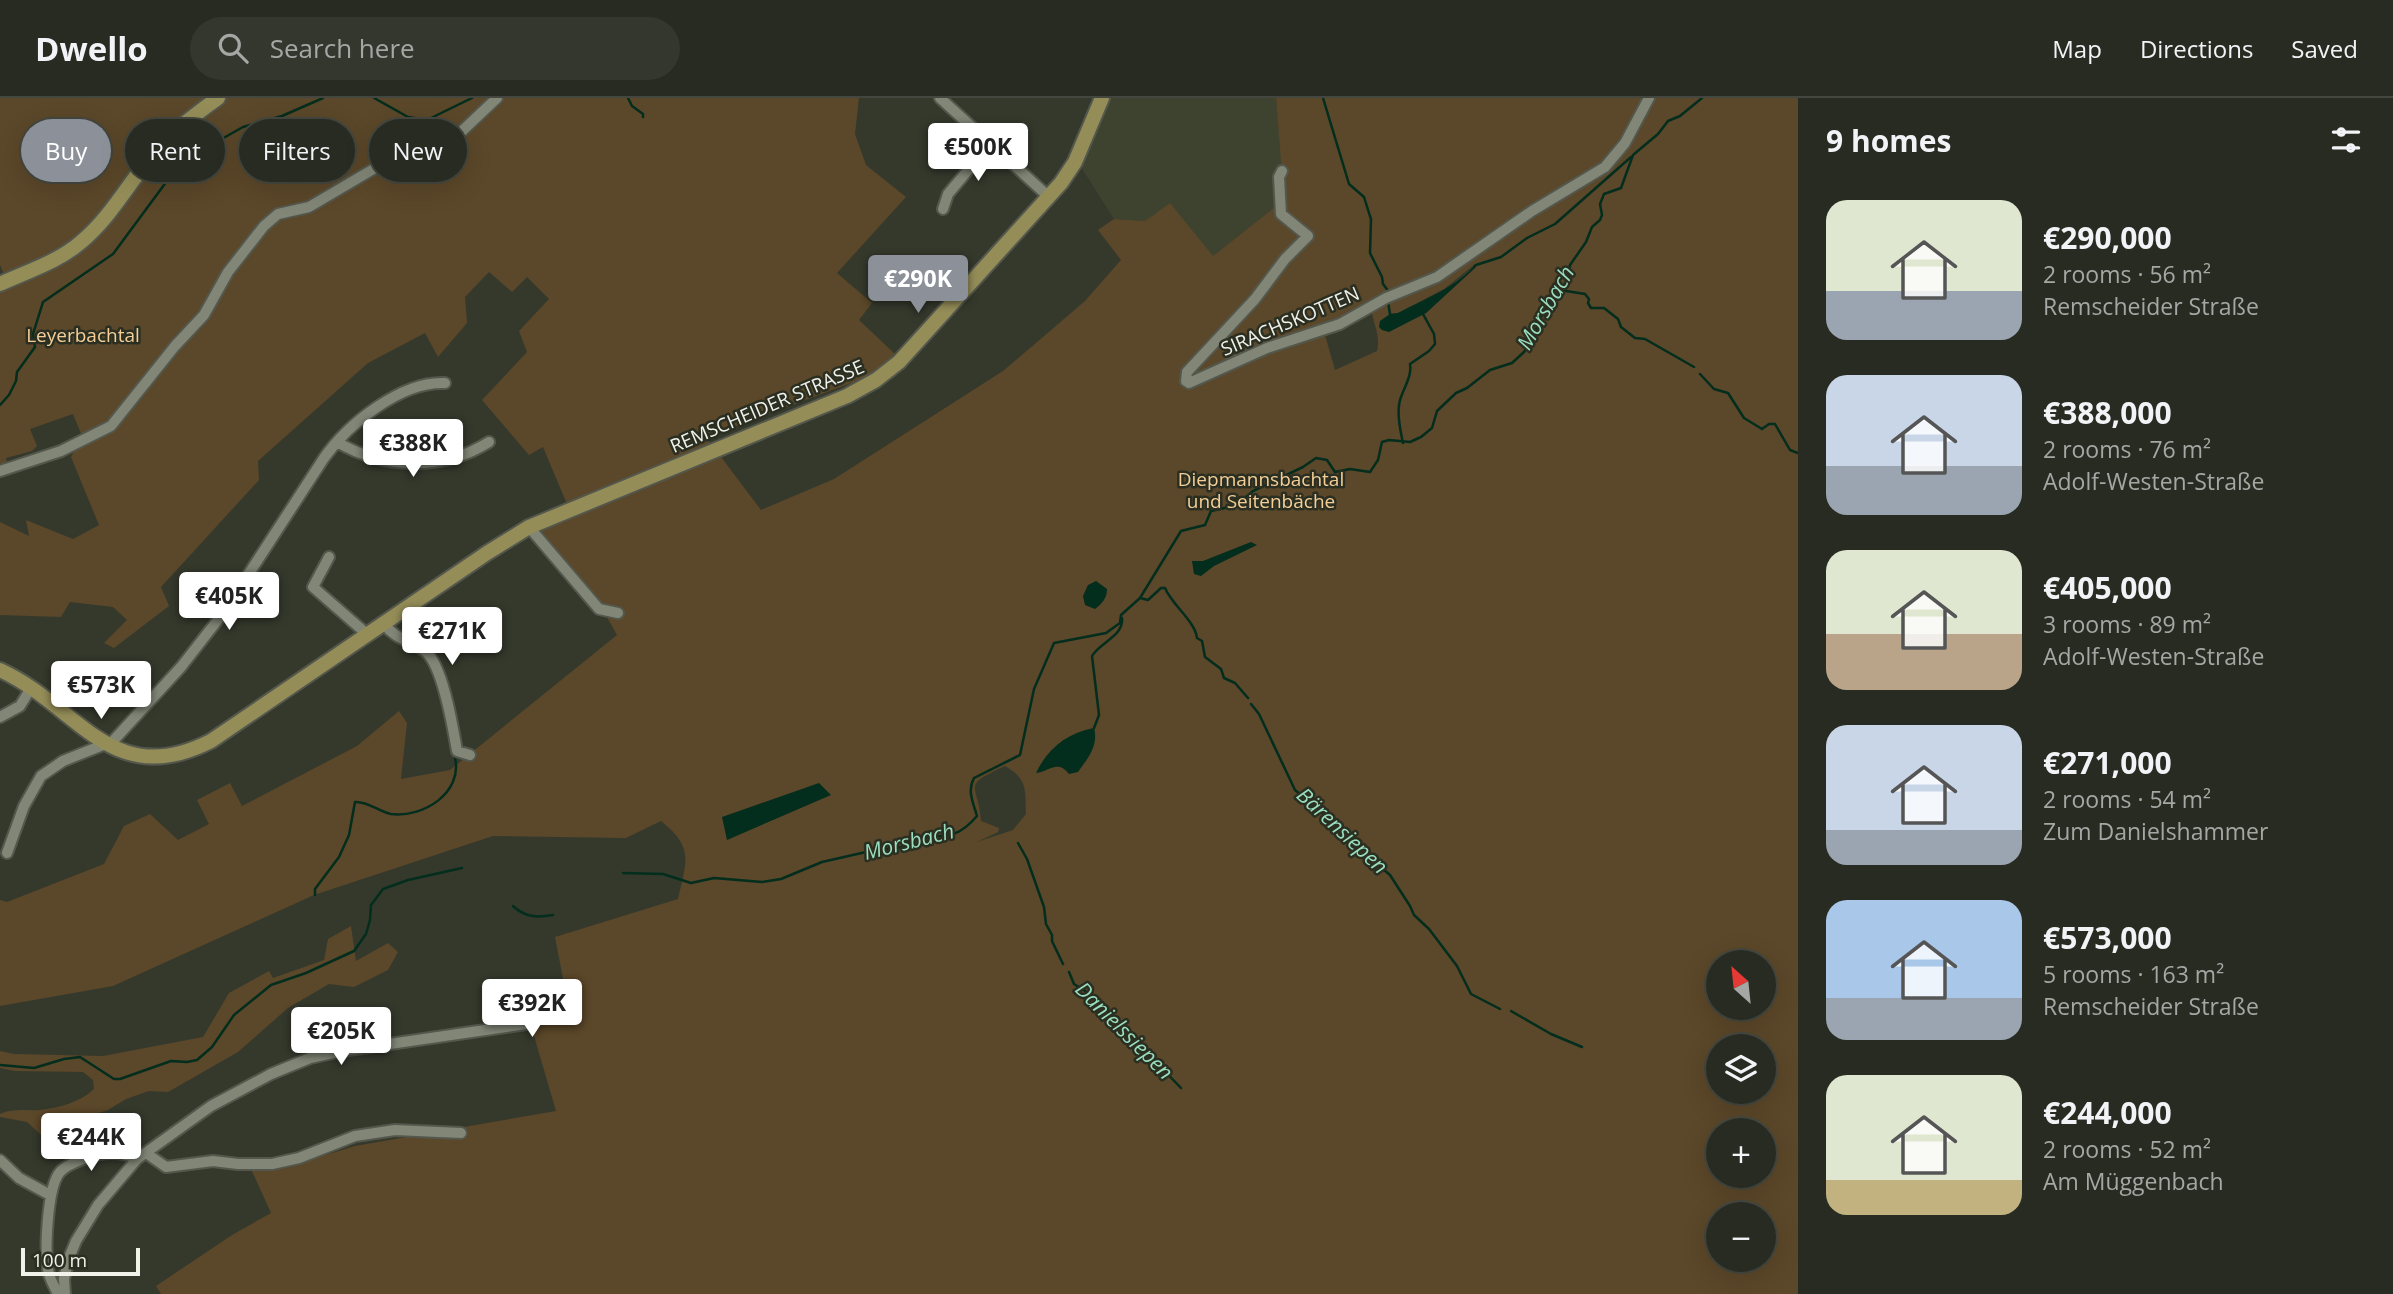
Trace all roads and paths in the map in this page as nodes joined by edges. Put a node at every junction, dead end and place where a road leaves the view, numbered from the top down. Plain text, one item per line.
1 (218, 98) edge
2 (497, 98) edge
3 (940, 98) edge
4 (1102, 98) edge
5 (1649, 98) edge
6 (990, 144) junction
7 (1282, 171) dead end
8 (1049, 197) junction
9 (943, 209) dead end
10 (0, 284) edge
11 (445, 383) dead end
12 (337, 442) junction
13 (489, 442) dead end
14 (0, 471) edge
15 (529, 527) junction
16 (329, 556) dead end
17 (618, 613) dead end
18 (384, 624) junction
19 (368, 635) junction
20 (0, 670) edge
21 (30, 688) junction
22 (0, 717) edge
23 (106, 744) junction
24 (470, 755) dead end
25 (6, 853) dead end
26 (561, 1002) dead end
27 (461, 1133) dead end
28 (141, 1156) junction
29 (0, 1160) edge
30 (50, 1195) junction
31 (58, 1294) edge
32 (65, 1294) edge

1 - 10 main road
2 - 14 street
3 - 6 street
4 - 8 main road, REMSCHEIDER STRASSE
5 - 7 street, SIRACHSKOTTEN
6 - 8 street
6 - 9 street
8 - 15 main road, REMSCHEIDER STRASSE
11 - 12 street
12 - 13 street
12 - 23 street
15 - 17 street
15 - 18 main road, REMSCHEIDER STRASSE
16 - 19 street
18 - 19 main road, REMSCHEIDER STRASSE
18 - 24 street
19 - 23 main road, REMSCHEIDER STRASSE
20 - 21 main road, REMSCHEIDER STRASSE
21 - 22 street
21 - 23 main road, REMSCHEIDER STRASSE
23 - 25 street
26 - 28 street
27 - 28 street
28 - 30 street
28 - 32 street
29 - 30 street
30 - 31 street

